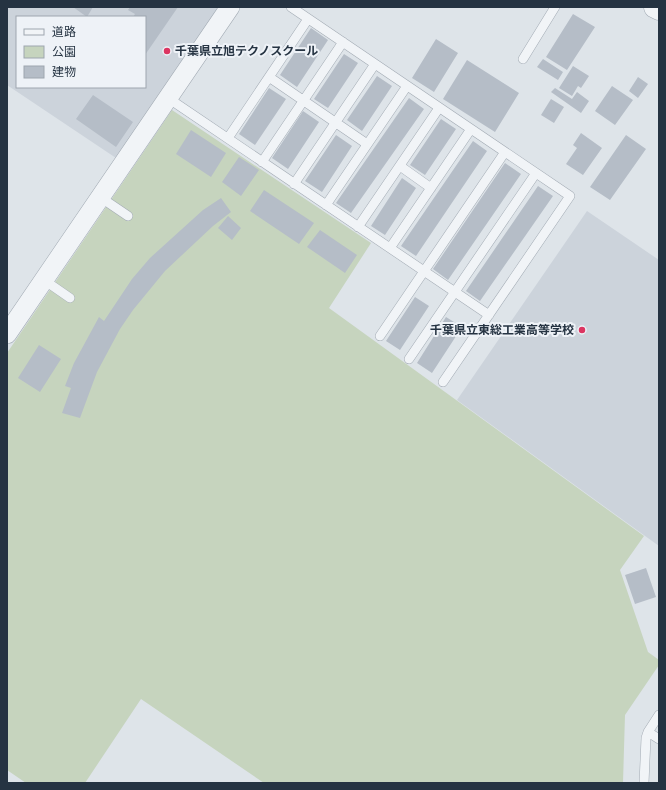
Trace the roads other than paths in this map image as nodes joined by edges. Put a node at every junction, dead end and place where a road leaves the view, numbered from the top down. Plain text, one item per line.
1 (230, 7) edge
2 (290, 7) edge
3 (555, 7) edge
4 (655, 7) edge
5 (659, 9) edge
6 (308, 19) junction
7 (343, 42) junction
8 (523, 59) dead end
9 (375, 64) junction
10 (269, 77) junction
11 (407, 86) junction
12 (168, 98) junction
13 (303, 100) junction
14 (439, 108) junction
15 (336, 122) junction
16 (471, 129) junction
17 (228, 138) junction
18 (367, 144) junction
19 (504, 152) junction
20 (262, 162) junction
21 (400, 166) junction
22 (536, 173) junction
23 (294, 184) junction
24 (431, 188) junction
25 (100, 197) junction
26 (326, 205) junction
27 (128, 216) dead end
28 (358, 227) junction
29 (390, 248) junction
30 (424, 271) junction
31 (44, 280) junction
32 (455, 292) junction
33 (70, 298) dead end
34 (489, 315) junction
35 (7, 334) edge
36 (380, 336) dead end
37 (409, 359) dead end
38 (443, 382) dead end
39 (659, 715) edge
40 (648, 732) junction
41 (659, 739) edge
42 (644, 783) edge

1 - 12 street
2 - 6 lane
3 - 8 lane
4 - 5 street
6 - 7 lane
6 - 10 lane
7 - 9 lane
7 - 13 lane
9 - 11 lane
9 - 15 lane
10 - 13 lane
10 - 17 lane
11 - 14 lane
11 - 18 lane
12 - 17 lane
12 - 25 street
13 - 15 lane
13 - 20 lane
14 - 16 lane
14 - 21 lane
15 - 18 lane
15 - 23 lane
16 - 19 lane
16 - 24 lane
17 - 20 lane
18 - 26 lane
19 - 22 lane
19 - 30 lane
20 - 23 lane
21 - 24 lane
21 - 28 lane
22 - 32 lane
22 - 34 lane
23 - 26 lane
24 - 29 lane
25 - 27 lane
25 - 31 street
26 - 28 lane
28 - 29 lane
29 - 30 lane
30 - 32 lane
30 - 36 lane
31 - 33 lane
31 - 35 street
32 - 34 lane
32 - 37 lane
34 - 38 lane
39 - 40 lane
40 - 41 lane
40 - 42 lane

